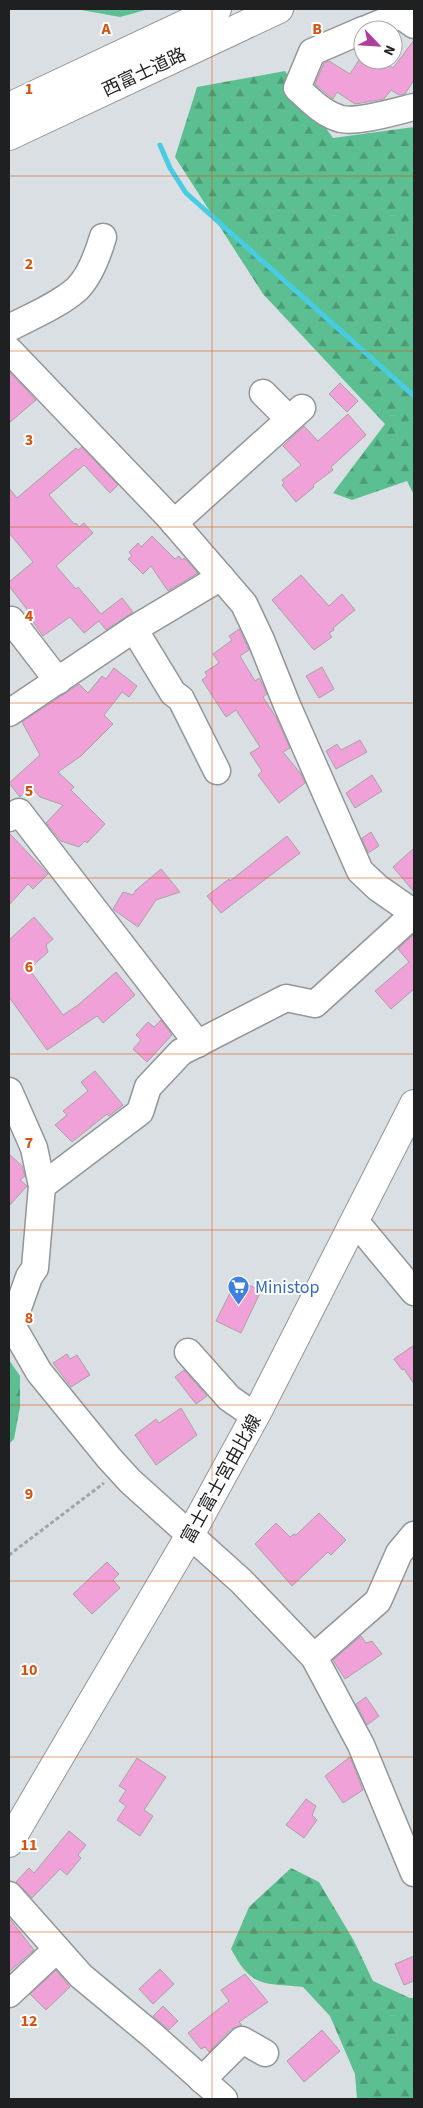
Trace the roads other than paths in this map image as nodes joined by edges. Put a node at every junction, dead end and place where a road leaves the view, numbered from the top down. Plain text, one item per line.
1 (217, 9) edge
2 (279, 9) edge
3 (388, 20) edge
4 (414, 25) edge
5 (353, 34) edge
6 (9, 107) edge
7 (414, 108) edge
8 (9, 136) edge
9 (103, 237) dead end
10 (9, 328) edge
11 (9, 350) edge
12 (263, 394) dead end
13 (174, 523) junction
14 (221, 577) junction
15 (11, 620) dead end
16 (134, 629) junction
17 (58, 681) junction
18 (9, 713) edge
19 (217, 771) dead end
20 (9, 818) edge
21 (414, 914) edge
22 (198, 1044) junction
23 (9, 1091) edge
24 (414, 1104) edge
25 (42, 1186) junction
26 (355, 1221) junction
27 (414, 1292) edge
28 (10, 1324) edge
29 (188, 1352) dead end
30 (255, 1416) junction
31 (190, 1535) junction
32 (414, 1535) edge
33 (314, 1657) junction
34 (9, 1843) edge
35 (412, 1864) edge
36 (9, 1895) edge
37 (57, 1949) junction
38 (9, 1994) edge
39 (265, 2053) dead end
40 (202, 2080) junction
41 (224, 2099) edge

1 - 6 main road, 西富士道路
2 - 8 main road, 西富士道路
3 - 4 street
5 - 7 street
9 - 10 street
11 - 13 street
12 - 13 street
13 - 14 street
14 - 16 street
14 - 21 street
15 - 17 street
16 - 17 street
16 - 19 street
17 - 18 street
20 - 22 street
21 - 22 street
22 - 25 street
23 - 25 street
24 - 26 main road, 富士富士宮由比線
25 - 28 street
26 - 27 street
26 - 30 main road, 富士富士宮由比線
28 - 31 street
29 - 30 street
30 - 31 main road, 富士富士宮由比線
31 - 33 street
31 - 34 main road, 富士富士宮由比線
32 - 33 street
33 - 35 street
36 - 37 street
37 - 38 street
37 - 40 street
39 - 40 street
40 - 41 street

